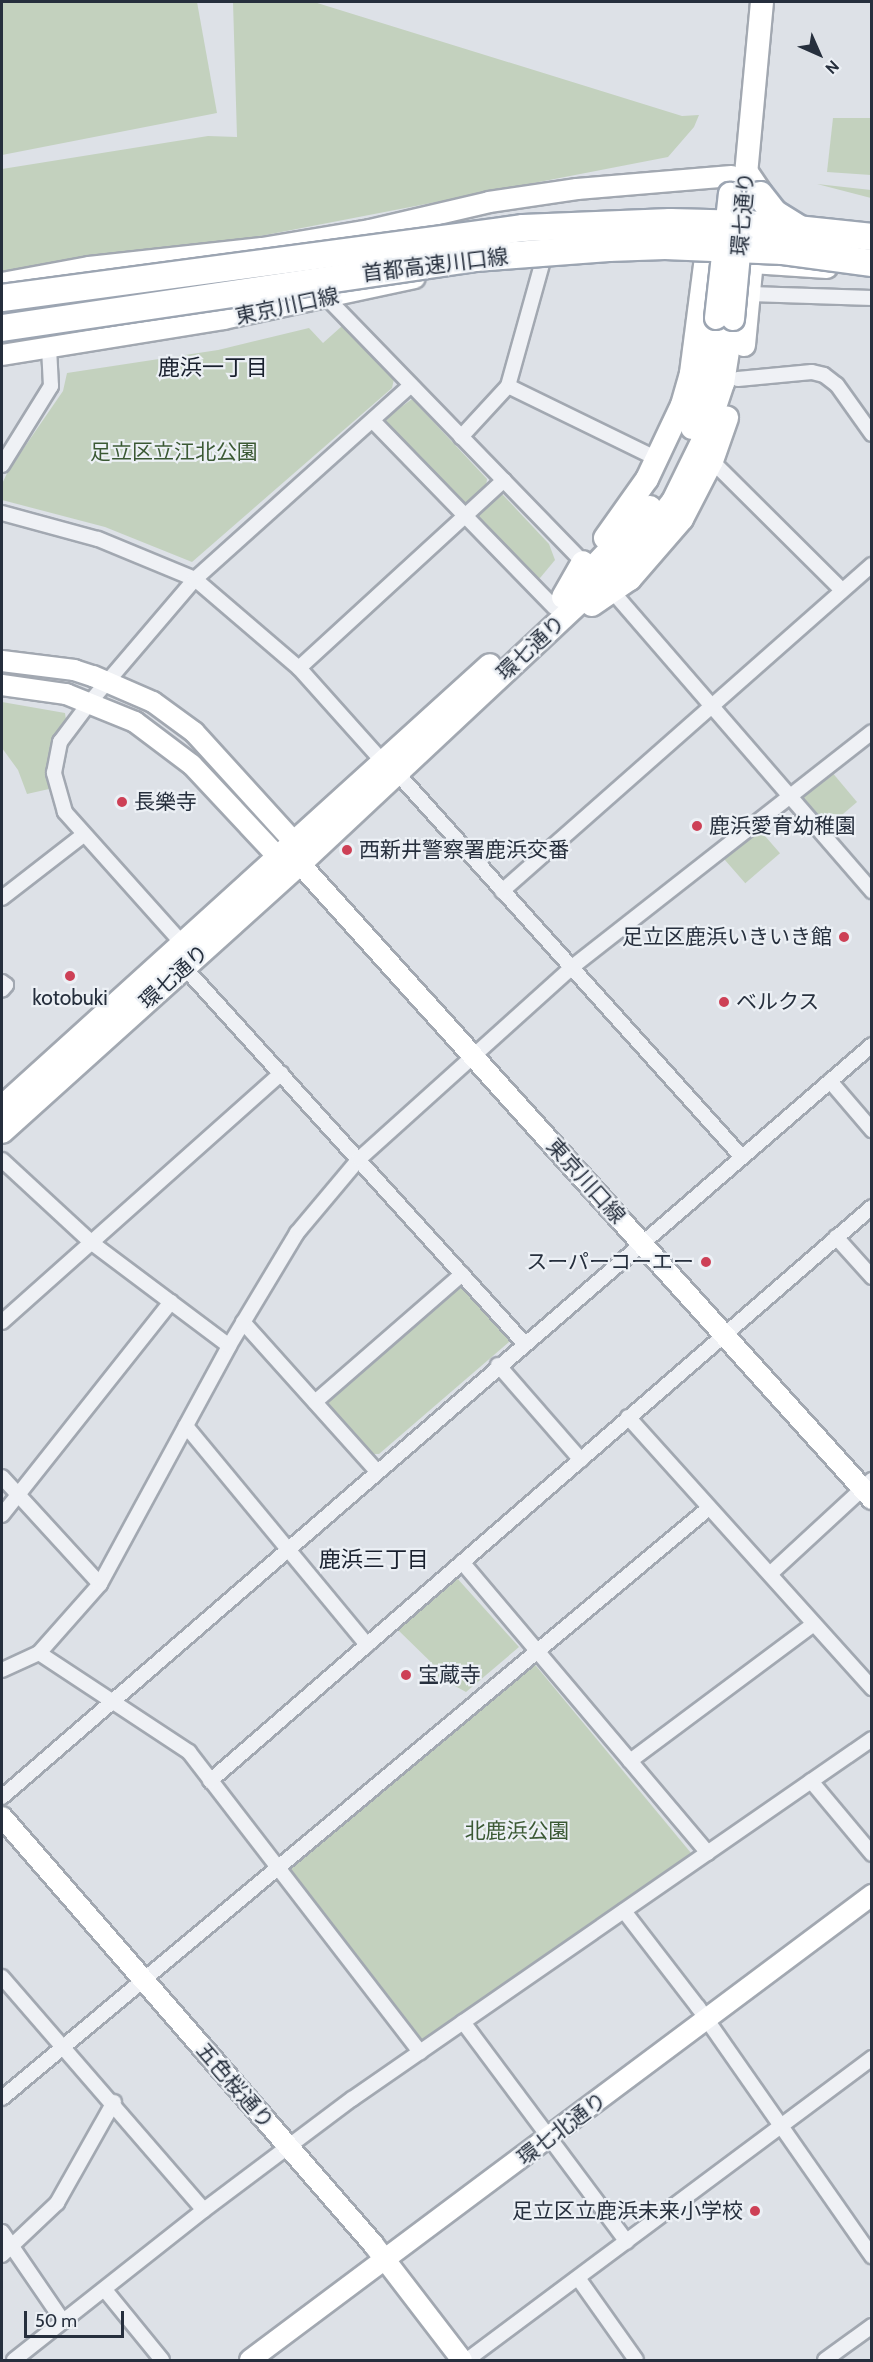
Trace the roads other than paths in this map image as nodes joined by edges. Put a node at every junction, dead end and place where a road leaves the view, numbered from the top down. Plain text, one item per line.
1 (747, 2) edge
2 (762, 2) edge
3 (742, 182) junction
4 (709, 235) junction
5 (754, 239) junction
6 (871, 245) edge
7 (262, 248) junction
8 (706, 259) junction
9 (753, 263) junction
10 (543, 264) junction
11 (325, 265) junction
12 (238, 270) junction
13 (872, 274) edge
14 (2, 284) edge
15 (750, 294) junction
16 (326, 297) junction
17 (2, 298) edge
18 (872, 298) edge
19 (2, 304) edge
20 (2, 311) edge
21 (724, 318) junction
22 (2, 328) edge
23 (49, 348) junction
24 (2, 355) edge
25 (738, 379) junction
26 (411, 385) junction
27 (508, 386) junction
28 (867, 416) edge
29 (373, 421) junction
30 (872, 434) edge
31 (461, 437) junction
32 (658, 459) junction
33 (712, 461) junction
34 (2, 465) edge
35 (504, 480) junction
36 (2, 513) edge
37 (466, 515) junction
38 (582, 562) junction
39 (872, 565) edge
40 (195, 579) junction
41 (842, 590) junction
42 (613, 592) junction
43 (558, 602) junction
44 (549, 630) junction
45 (2, 661) edge
46 (299, 668) junction
47 (109, 682) junction
48 (2, 685) edge
49 (90, 702) junction
50 (712, 706) junction
51 (872, 732) edge
52 (390, 767) junction
53 (788, 797) junction
54 (82, 836) junction
55 (291, 855) junction
56 (502, 891) junction
57 (872, 891) edge
58 (2, 897) edge
59 (182, 943) junction
60 (184, 967) junction
61 (571, 968) junction
62 (2, 982) edge
63 (2, 990) edge
64 (872, 1045) edge
65 (471, 1056) junction
66 (281, 1073) junction
67 (830, 1081) junction
68 (4, 1098) edge
69 (872, 1130) edge
70 (2, 1132) edge
71 (741, 1156) junction
72 (359, 1159) junction
73 (2, 1160) edge
74 (872, 1207) edge
75 (836, 1237) junction
76 (92, 1243) junction
77 (643, 1244) junction
78 (462, 1274) junction
79 (872, 1277) edge
80 (171, 1302) junction
81 (2, 1322) edge
82 (243, 1322) junction
83 (723, 1334) junction
84 (524, 1343) junction
85 (229, 1346) junction
86 (498, 1365) junction
87 (315, 1402) junction
88 (628, 1417) junction
89 (186, 1426) junction
90 (581, 1460) junction
91 (376, 1470) junction
92 (2, 1477) edge
93 (868, 1489) edge
94 (18, 1495) junction
95 (709, 1508) junction
96 (2, 1515) edge
97 (287, 1548) junction
98 (462, 1562) junction
99 (770, 1574) junction
100 (100, 1584) junction
101 (814, 1624) junction
102 (367, 1645) junction
103 (536, 1650) junction
104 (39, 1653) junction
105 (2, 1670) edge
106 (872, 1688) edge
107 (111, 1701) junction
108 (872, 1739) edge
109 (630, 1761) junction
110 (210, 1781) junction
111 (811, 1781) junction
112 (2, 1797) edge
113 (2, 1817) edge
114 (708, 1853) junction
115 (872, 1854) edge
116 (276, 1867) junction
117 (872, 1895) edge
118 (624, 1911) junction
119 (2, 1977) edge
120 (144, 1981) junction
121 (707, 2021) junction
122 (463, 2022) junction
123 (62, 2045) junction
124 (420, 2052) junction
125 (872, 2058) edge
126 (2, 2098) edge
127 (114, 2102) junction
128 (780, 2128) junction
129 (549, 2138) junction
130 (288, 2147) junction
131 (204, 2210) junction
132 (2, 2232) edge
133 (627, 2242) junction
134 (870, 2249) edge
135 (6, 2250) edge
136 (386, 2259) junction
137 (578, 2278) junction
138 (105, 2290) junction
139 (63, 2322) junction
140 (872, 2326) edge
141 (14, 2361) edge
142 (162, 2361) edge
143 (250, 2361) edge
144 (462, 2361) edge
145 (467, 2361) edge
146 (636, 2361) edge
147 (825, 2361) edge

1 - 3 main road, 環七通り
2 - 3 main road, 環七通り
3 - 6 highway, bridge
3 - 7 street
3 - 21 main road, 環七通り, bridge
4 - 5 street, 東京川口線
4 - 8 main road
4 - 11 street, 東京川口線
5 - 6 street, 東京川口線
5 - 9 main road
6 - 17 highway, 首都高速川口線, bridge
6 - 22 highway, 首都高速川口線, bridge
7 - 12 highway
7 - 14 street
8 - 9 street, 東京川口線
8 - 10 street, 東京川口線
8 - 32 main road
9 - 13 street, 東京川口線
9 - 15 main road
10 - 16 street, 東京川口線
10 - 27 street
11 - 12 highway
11 - 20 street, 東京川口線
12 - 19 highway, bridge
15 - 18 street
15 - 25 main road
16 - 23 street, 東京川口線
16 - 26 street
21 - 43 main road, 環七通り
21 - 44 main road, 環七通り
23 - 24 street, 東京川口線
23 - 34 street
25 - 28 street
25 - 33 main road
26 - 29 street
26 - 31 street
27 - 31 street
27 - 32 street
28 - 30 street
29 - 37 street
29 - 40 street
31 - 35 street
32 - 38 main road
33 - 41 street
33 - 42 main road
35 - 37 street
35 - 38 street
36 - 40 street
37 - 43 street
37 - 46 street
38 - 43 main road
39 - 41 street
40 - 46 street
40 - 47 street
41 - 50 street
42 - 44 main road
42 - 50 street
43 - 52 main road, 環七通り
44 - 52 main road, 環七通り
45 - 47 street
46 - 52 street
47 - 49 street
47 - 55 street
48 - 49 street
49 - 54 street
49 - 55 street
50 - 53 street
50 - 56 street
51 - 53 street
52 - 55 main road, 環七通り
52 - 56 street
53 - 57 street
53 - 61 street
54 - 58 street
54 - 59 street
55 - 59 main road, 環七通り
55 - 60 main road, 環七通り
55 - 65 street, 東京川口線
56 - 61 street
59 - 68 main road, 環七通り
60 - 66 street
60 - 70 main road, 環七通り
61 - 65 street
61 - 71 street
62 - 63 street
64 - 67 street
65 - 72 street
65 - 77 street, 東京川口線
66 - 72 street
66 - 76 street
67 - 69 street
67 - 71 street
71 - 77 street
72 - 78 street
72 - 82 street
73 - 76 street
74 - 75 street
75 - 79 street
75 - 83 street
76 - 80 street
76 - 81 street
77 - 83 street, 東京川口線
77 - 84 street
78 - 84 street
78 - 87 street
80 - 85 street
80 - 94 street
82 - 85 street
82 - 87 street
83 - 88 street
83 - 93 street, 東京川口線
84 - 86 street
85 - 89 street
86 - 90 street
86 - 91 street
87 - 91 street
88 - 90 street
88 - 95 street
89 - 97 street
89 - 100 street
90 - 98 street
91 - 97 street
92 - 94 street
93 - 99 street
94 - 96 street
94 - 100 street
95 - 99 street
95 - 103 street
97 - 102 street
97 - 107 street
98 - 102 street
98 - 103 street
99 - 101 street
100 - 104 street
101 - 106 street
101 - 109 street
102 - 110 street
103 - 109 street
103 - 116 street
104 - 105 street
104 - 107 street
107 - 110 street
107 - 112 street
108 - 111 street
109 - 114 street
110 - 116 street
111 - 114 street
111 - 115 street
113 - 120 street, 五色桜通り
114 - 118 street
116 - 120 street
116 - 124 street
117 - 121 street, 環七北通り
118 - 121 street
118 - 122 street
119 - 123 street
120 - 123 street
120 - 130 street, 五色桜通り
121 - 128 street
121 - 129 street, 環七北通り
122 - 124 street
122 - 129 street
123 - 126 street
123 - 127 street
124 - 130 street
125 - 128 street
127 - 131 street
127 - 135 street
128 - 133 street
128 - 134 street
129 - 133 street
129 - 136 street, 環七北通り
130 - 131 street
130 - 136 street, 五色桜通り
131 - 138 street
132 - 135 street
133 - 137 street
135 - 139 street
136 - 143 street, 環七北通り
136 - 144 street, 五色桜通り
137 - 145 street
137 - 146 street
138 - 139 street
138 - 142 street
139 - 141 street
140 - 147 street

